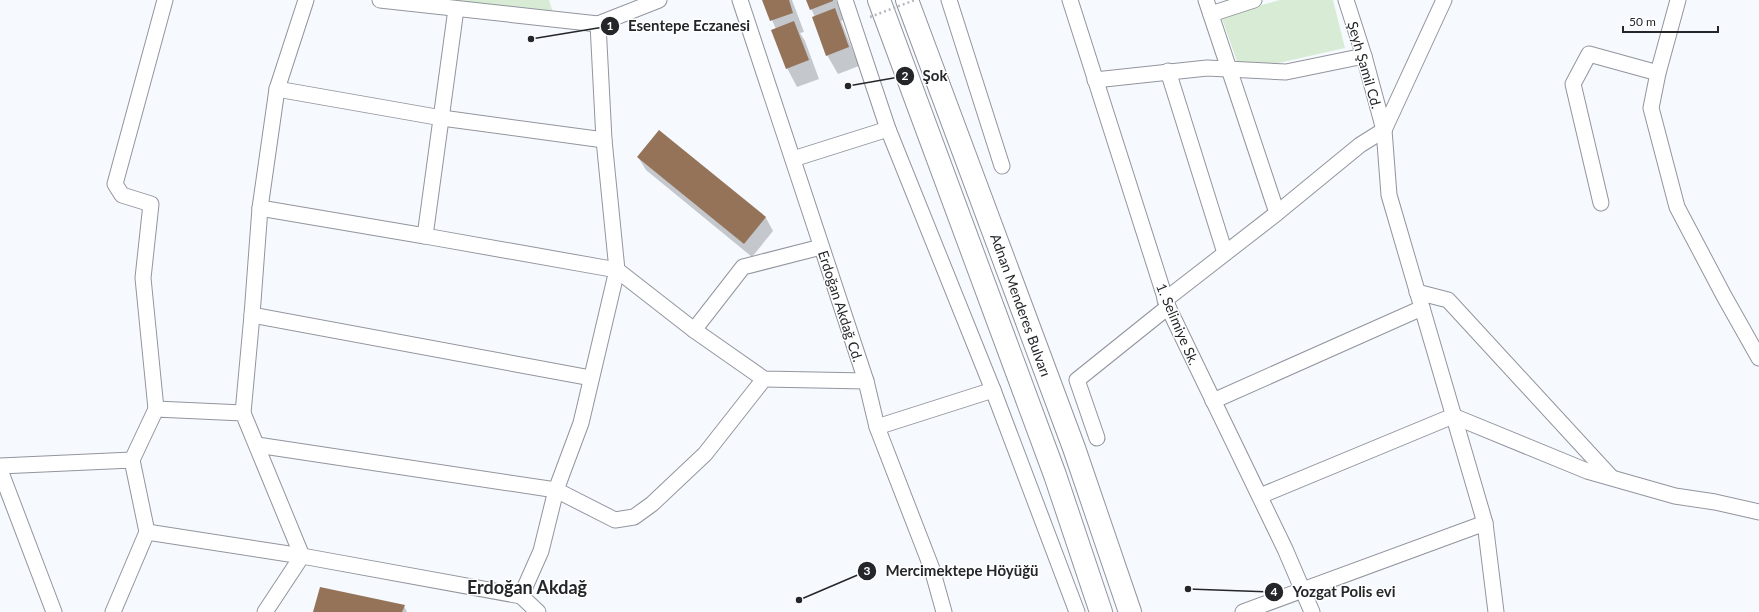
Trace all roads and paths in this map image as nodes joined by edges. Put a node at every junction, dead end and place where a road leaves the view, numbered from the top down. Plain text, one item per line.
1 (165, 0) edge
2 (306, 0) edge
3 (380, 0) edge
4 (659, 0) edge
5 (740, 0) edge
6 (845, 0) edge
7 (907, 0) edge
8 (915, 0) edge
9 (949, 0) edge
10 (1070, 0) edge
11 (1254, 0) edge
12 (1346, 0) edge
13 (1444, 0) edge
14 (1678, 0) edge
15 (1209, 7) edge
16 (456, 9) junction
17 (875, 9) edge
18 (598, 24) junction
19 (1364, 56) junction
20 (1229, 69) junction
21 (1168, 71) junction
22 (1658, 73) junction
23 (1095, 80) junction
24 (277, 89) junction
25 (442, 118) junction
26 (888, 129) junction
27 (1384, 130) junction
28 (604, 140) junction
29 (793, 159) junction
30 (1002, 166) dead end
31 (1601, 203) dead end
32 (260, 208) junction
33 (1276, 213) junction
34 (425, 236) junction
35 (822, 247) junction
36 (1225, 253) junction
37 (617, 270) junction
38 (1417, 292) junction
39 (1167, 304) junction
40 (1422, 308) junction
41 (252, 315) junction
42 (694, 330) junction
43 (1752, 334) edge
44 (1759, 358) edge
45 (591, 378) junction
46 (764, 379) junction
47 (866, 381) junction
48 (993, 390) junction
49 (1213, 401) junction
50 (156, 409) junction
51 (243, 413) junction
52 (1453, 416) junction
53 (877, 427) junction
54 (1098, 438) dead end
55 (257, 445) junction
56 (132, 460) junction
57 (0, 466) edge
58 (0, 470) edge
59 (1612, 478) junction
60 (556, 490) junction
61 (1260, 496) junction
62 (1759, 512) edge
63 (1485, 523) junction
64 (1073, 529) junction
65 (147, 532) junction
66 (1050, 536) junction
67 (302, 556) junction
68 (1303, 590) junction
69 (521, 596) junction
70 (54, 612) edge
71 (113, 612) edge
72 (265, 612) edge
73 (538, 612) edge
74 (944, 612) edge
75 (1077, 612) edge
76 (1101, 612) edge
77 (1130, 612) edge
78 (1243, 612) edge
79 (1312, 612) edge
80 (1496, 612) edge

1 - 50 street
2 - 24 street
3 - 16 street
4 - 18 street
5 - 29 street, Erdoğan Akdağ Cd.
6 - 26 street
7 - 77 highway, Adnan Menderes Bulvarı
8 - 17 path, bridge
9 - 30 street
10 - 23 street, 1. Selimiye Sk.
11 - 15 street
12 - 19 street, Şeyh Şamil Cd.
13 - 27 street
14 - 22 street
15 - 20 street
16 - 18 street
16 - 25 street
17 - 64 highway, Adnan Menderes Bulvarı
18 - 28 street
19 - 20 street
19 - 27 street, Şeyh Şamil Cd.
20 - 21 street
20 - 33 street
21 - 23 street
21 - 36 street
22 - 31 street
22 - 43 street
23 - 39 street, 1. Selimiye Sk.
24 - 25 street
24 - 32 street
25 - 28 street
25 - 34 street
26 - 29 street
26 - 48 street
27 - 33 street
27 - 38 street, Şeyh Şamil Cd.
28 - 37 street
29 - 35 street, Erdoğan Akdağ Cd.
32 - 34 street
32 - 41 street
33 - 36 street
34 - 37 street
35 - 42 street
35 - 47 street, Erdoğan Akdağ Cd.
36 - 39 street
37 - 42 street
37 - 45 street
38 - 40 street, Şeyh Şamil Cd.
38 - 59 street
39 - 49 street, 1. Selimiye Sk.
39 - 54 street
40 - 49 street
40 - 52 street, Şeyh Şamil Cd.
41 - 45 street
41 - 51 street
42 - 46 street
43 - 44 street
45 - 60 street
46 - 47 street
46 - 60 street
47 - 53 street, Erdoğan Akdağ Cd.
48 - 53 street
48 - 66 street
49 - 61 street, 1. Selimiye Sk.
50 - 51 street
50 - 56 street
51 - 55 street
52 - 59 street
52 - 61 street
52 - 63 street, Şeyh Şamil Cd.
53 - 74 street, Erdoğan Akdağ Cd.
55 - 60 street
55 - 67 street
56 - 57 street
56 - 65 street
58 - 70 street
59 - 62 street
60 - 69 street
61 - 68 street, 1. Selimiye Sk.
63 - 68 street
63 - 80 street, Şeyh Şamil Cd.
64 - 66 street
64 - 76 highway, Adnan Menderes Bulvarı
65 - 67 street
65 - 71 street
66 - 75 street
67 - 69 street
67 - 72 street
68 - 78 street
68 - 79 street, 1. Selimiye Sk.
69 - 73 street

